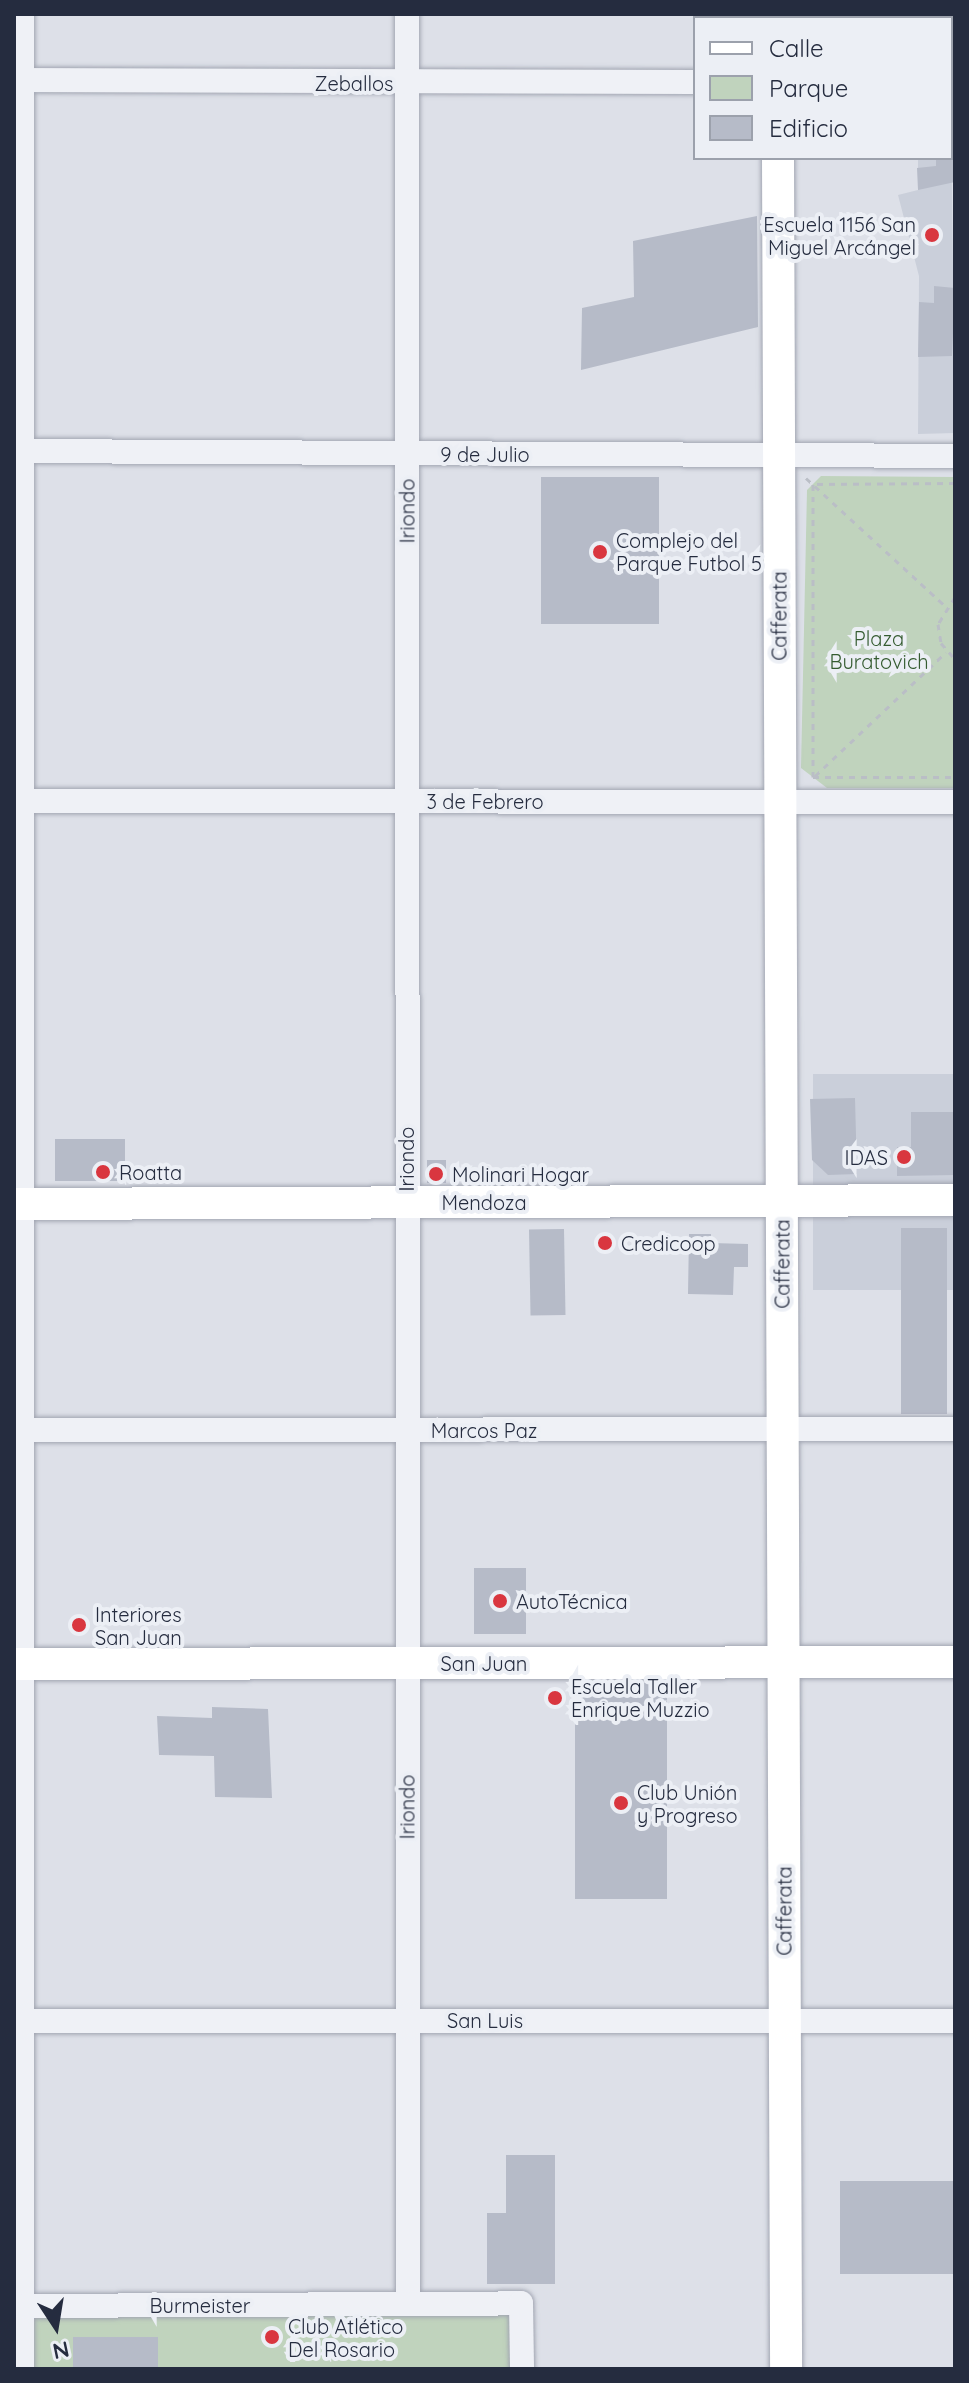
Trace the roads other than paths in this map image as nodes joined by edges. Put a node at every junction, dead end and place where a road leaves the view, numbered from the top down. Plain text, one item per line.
1 (22, 14) edge
2 (407, 14) edge
3 (18, 80) edge
4 (693, 82) edge
5 (407, 83) junction
6 (778, 160) edge
7 (18, 230) edge
8 (18, 451) edge
9 (407, 453) junction
10 (779, 456) junction
11 (955, 456) edge
12 (18, 801) edge
13 (406, 801) junction
14 (955, 802) edge
15 (780, 803) junction
16 (955, 1200) edge
17 (781, 1201) junction
18 (406, 1202) junction
19 (17, 1204) edge
20 (782, 1429) junction
21 (955, 1429) edge
22 (17, 1430) edge
23 (406, 1430) junction
24 (783, 1662) junction
25 (955, 1662) edge
26 (408, 1663) junction
27 (17, 1664) edge
28 (784, 2019) junction
29 (406, 2020) junction
30 (17, 2021) edge
31 (955, 2021) edge
32 (408, 2304) junction
33 (23, 2306) junction
34 (22, 2369) edge
35 (522, 2369) edge
36 (786, 2369) edge

1 - 3 street
2 - 5 street, Iriondo
3 - 5 street, Zeballos
3 - 7 street
4 - 5 street, Zeballos
5 - 9 street, Iriondo
6 - 10 main road, Cafferata
7 - 8 street
8 - 9 street, 9 de Julio
8 - 12 street
9 - 10 street, 9 de Julio
9 - 13 street, Iriondo
10 - 11 street, 9 de Julio
10 - 15 main road, Cafferata
12 - 13 street, 3 de Febrero
12 - 19 street
13 - 15 street, 3 de Febrero
13 - 18 street, Iriondo
14 - 15 street, 3 de Febrero
15 - 17 main road, Cafferata
16 - 17 main road, Mendoza
17 - 18 main road, Mendoza
17 - 20 main road, Cafferata
18 - 19 main road, Mendoza
18 - 23 street, Iriondo
19 - 22 street
20 - 21 street, Marcos Paz
20 - 23 street, Marcos Paz
20 - 24 main road, Cafferata
22 - 23 street, Marcos Paz
22 - 27 street
23 - 26 street, Iriondo
24 - 25 main road, San Juan
24 - 26 main road, San Juan
24 - 28 main road, Cafferata
26 - 27 main road, San Juan
26 - 29 street, Iriondo
27 - 30 street
28 - 29 street, San Luis
28 - 31 street, San Luis
28 - 36 main road, Cafferata
29 - 30 street, San Luis
29 - 32 street, Iriondo
30 - 33 street
32 - 33 street, Burmeister
32 - 35 street, Burmeister
33 - 34 street

